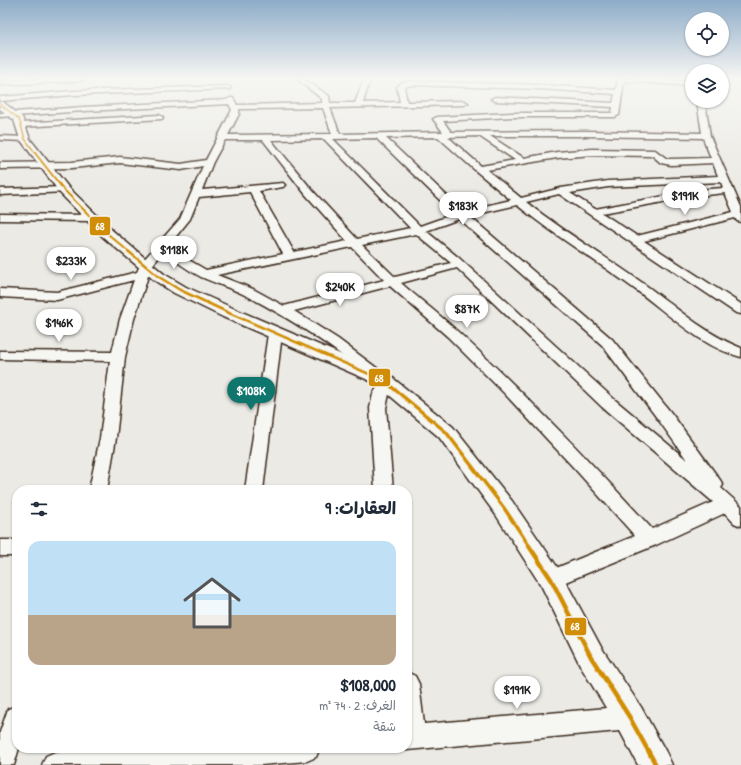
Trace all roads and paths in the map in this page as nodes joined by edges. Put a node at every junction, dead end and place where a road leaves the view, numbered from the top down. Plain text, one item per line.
1 (47, 115) edge
2 (235, 115) edge
3 (328, 115) edge
4 (511, 115) joint
5 (617, 115) edge
6 (703, 115) edge
7 (159, 117) dead end
8 (12, 120) edge
9 (618, 125) junction
10 (479, 133) junction
11 (444, 134) junction
12 (379, 136) junction
13 (706, 136) junction
14 (265, 137) junction
15 (332, 137) junction
16 (0, 138) edge
17 (222, 138) junction
18 (716, 160) junction
19 (209, 162) junction
20 (524, 162) junction
21 (4, 166) edge
22 (44, 166) junction
23 (479, 170) junction
24 (0, 172) edge
25 (724, 179) junction
26 (280, 185) dead end
27 (253, 189) junction
28 (64, 190) junction
29 (728, 190) junction
30 (561, 191) junction
31 (0, 192) edge
32 (195, 194) junction
33 (520, 201) junction
34 (593, 212) junction
35 (461, 214) junction
36 (740, 217) edge
37 (0, 218) edge
38 (91, 218) junction
39 (418, 230) junction
40 (636, 240) junction
41 (354, 243) junction
42 (162, 245) junction
43 (290, 256) junction
44 (459, 264) junction
45 (144, 270) junction
46 (204, 274) junction
47 (392, 281) junction
48 (0, 293) edge
49 (282, 310) junction
50 (741, 310) edge
51 (275, 334) junction
52 (741, 353) edge
53 (0, 356) edge
54 (118, 357) junction
55 (385, 381) junction
56 (99, 485) edge
57 (255, 485) edge
58 (384, 485) edge
59 (727, 504) junction
60 (741, 518) edge
61 (649, 539) junction
62 (0, 548) edge
63 (12, 548) edge
64 (551, 579) junction
65 (630, 718) junction
66 (12, 733) edge
67 (412, 737) edge
68 (218, 753) edge
69 (1, 765) edge
70 (55, 765) edge
71 (656, 765) edge

1 - 8 street
2 - 17 street
3 - 15 street
4 - 9 street
4 - 11 street
5 - 9 street
6 - 13 street
7 - 8 street
8 - 16 street
8 - 22 street
9 - 10 street
9 - 13 street
10 - 11 street
10 - 20 street
11 - 12 street
11 - 23 street
12 - 15 street
12 - 35 street
13 - 18 street
14 - 15 street
14 - 17 street
14 - 41 street
15 - 39 street
17 - 19 street
18 - 20 street
18 - 25 street
19 - 22 street
19 - 32 street
20 - 23 street
21 - 22 street
21 - 24 street
22 - 28 street
23 - 33 street
25 - 29 street
25 - 30 street
26 - 27 street
27 - 32 street
27 - 43 street
28 - 31 street
28 - 38 street
29 - 34 street
29 - 36 street
30 - 33 street
30 - 34 street
32 - 42 street
33 - 35 street
33 - 52 street
34 - 40 street
35 - 39 street
35 - 59 street
36 - 40 street
37 - 38 street
38 - 45 street
39 - 41 street
39 - 44 street
40 - 50 street
41 - 43 street
41 - 47 street
42 - 45 street
42 - 46 street
43 - 46 street
44 - 47 street
44 - 59 street
45 - 48 street
45 - 51 street
45 - 54 street
46 - 49 street
47 - 49 street
47 - 61 street
49 - 55 street
51 - 55 street
51 - 57 street
53 - 54 street
54 - 56 street
55 - 58 street
55 - 64 street
59 - 60 street
59 - 61 street
61 - 64 street
62 - 63 street
64 - 65 street
65 - 67 street
65 - 71 street
66 - 69 street
68 - 70 street

